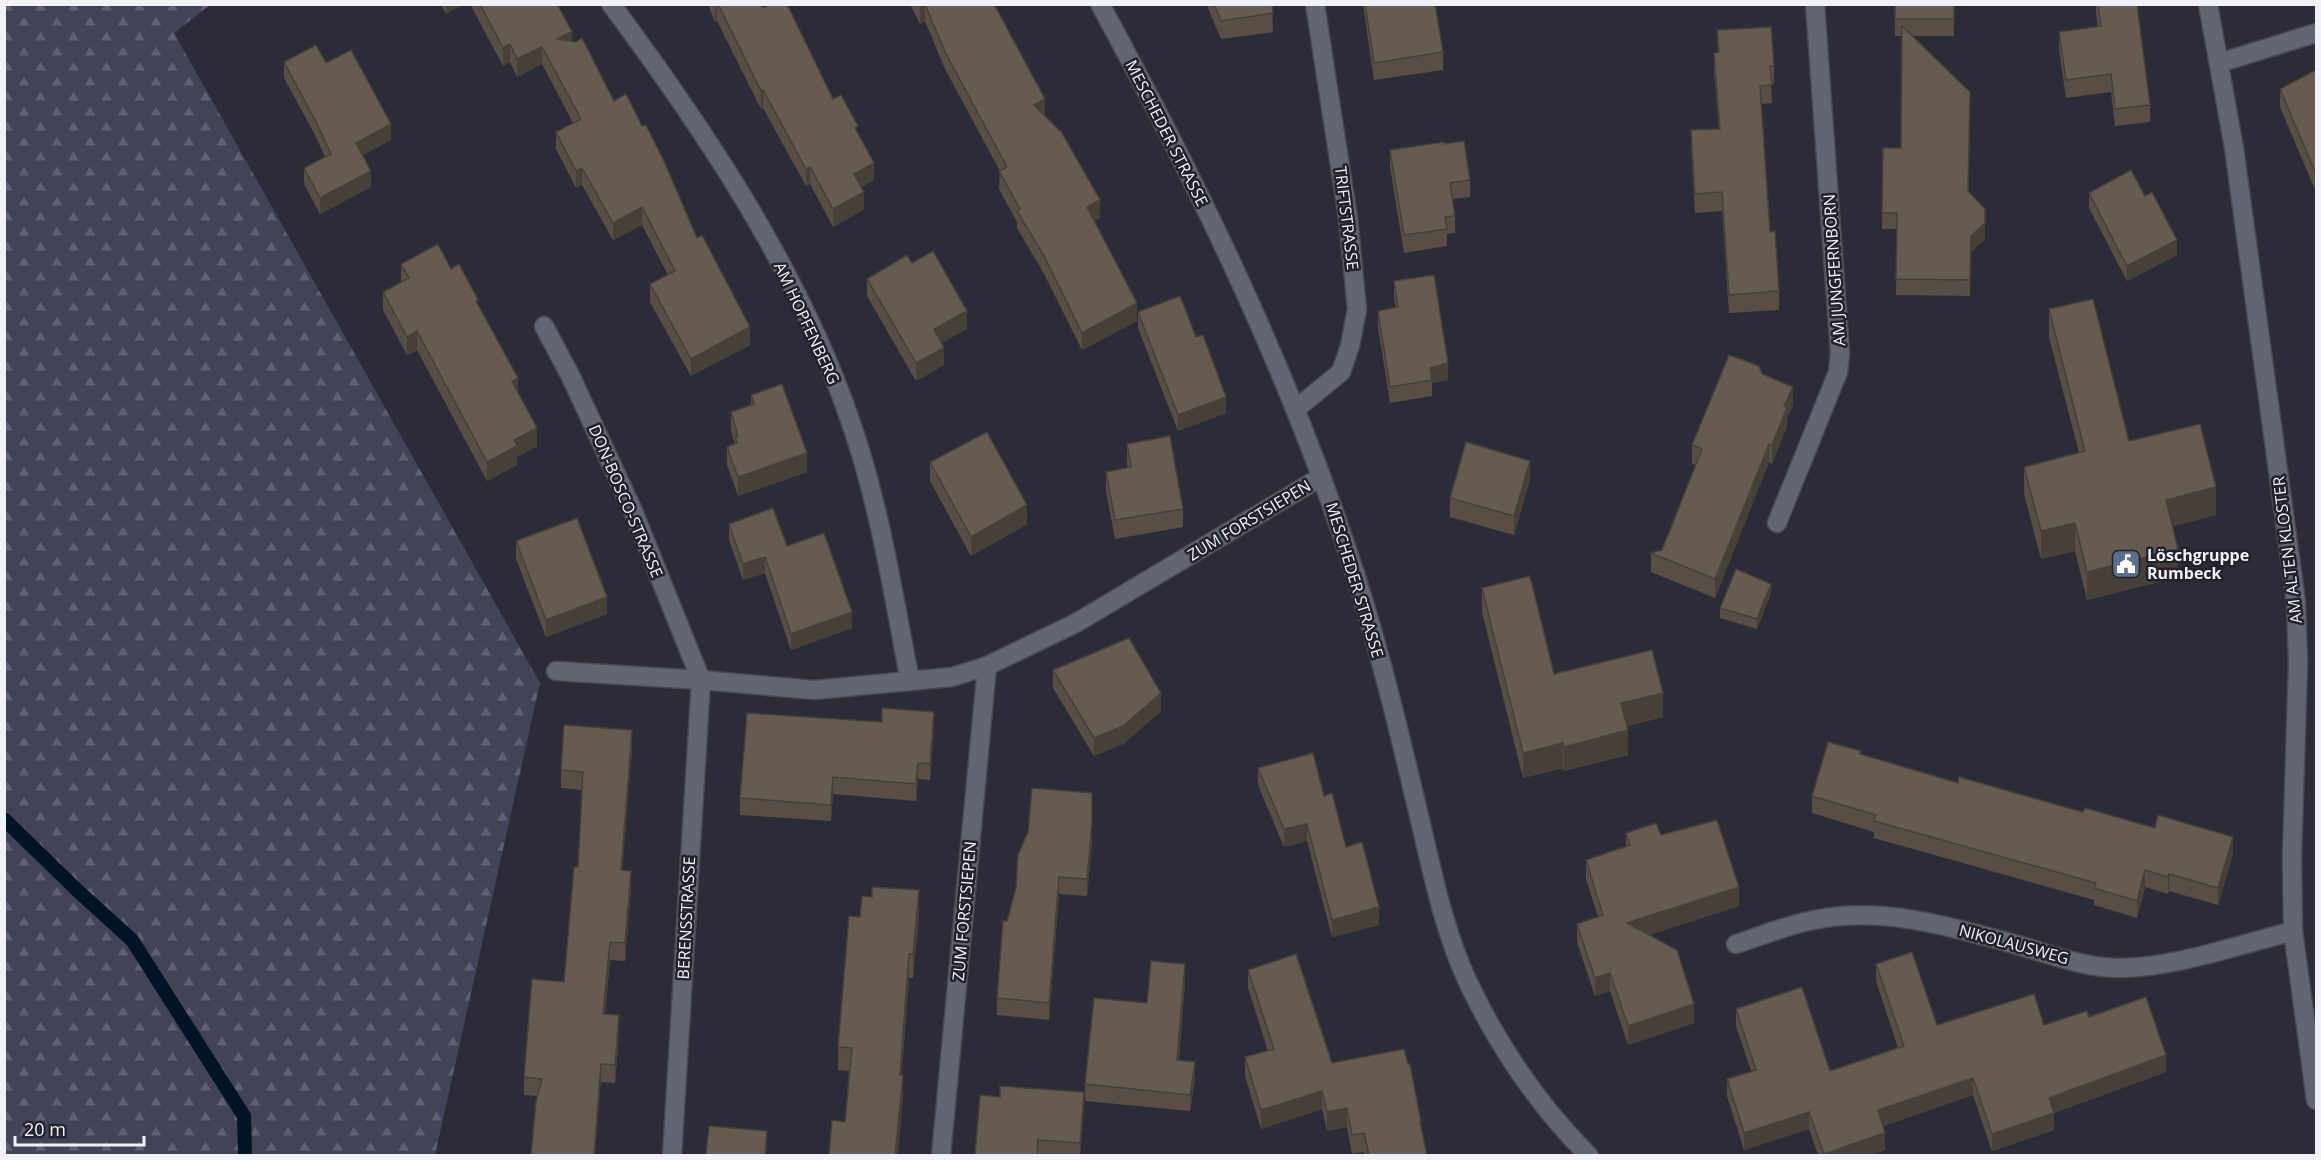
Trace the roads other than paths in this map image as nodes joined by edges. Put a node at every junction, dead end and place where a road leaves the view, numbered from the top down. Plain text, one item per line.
1 (611, 4) edge
2 (1100, 4) edge
3 (1315, 4) edge
4 (1815, 4) edge
5 (2208, 4) edge
6 (2316, 33) edge
7 (2219, 63) junction
8 (544, 326) dead end
9 (1296, 409) junction
10 (1321, 477) junction
11 (1778, 524) dead end
12 (987, 666) junction
13 (556, 671) dead end
14 (701, 680) junction
15 (910, 681) junction
16 (2293, 931) junction
17 (1736, 944) dead end
18 (2316, 1100) edge
19 (672, 1155) edge
20 (941, 1155) edge
21 (1589, 1155) edge

1 - 15 street, AM HOPFENBERG
2 - 9 street, MESCHEDER STRASSE
3 - 9 street, TRIFTSTRASSE
4 - 11 street, AM JUNGFERNBORN
5 - 7 street, AM ALTEN KLOSTER
6 - 7 street
7 - 16 street, AM ALTEN KLOSTER
8 - 14 street, DON-BOSCO-STRASSE
9 - 10 street, MESCHEDER STRASSE
10 - 12 street, ZUM FORSTSIEPEN
10 - 21 street, MESCHEDER STRASSE
12 - 15 street, ZUM FORSTSIEPEN
12 - 20 street, ZUM FORSTSIEPEN
13 - 14 street, ZUM FORSTSIEPEN
14 - 15 street, ZUM FORSTSIEPEN
14 - 19 street, BERENSSTRASSE
16 - 17 street, NIKOLAUSWEG
16 - 18 street, AM ALTEN KLOSTER

